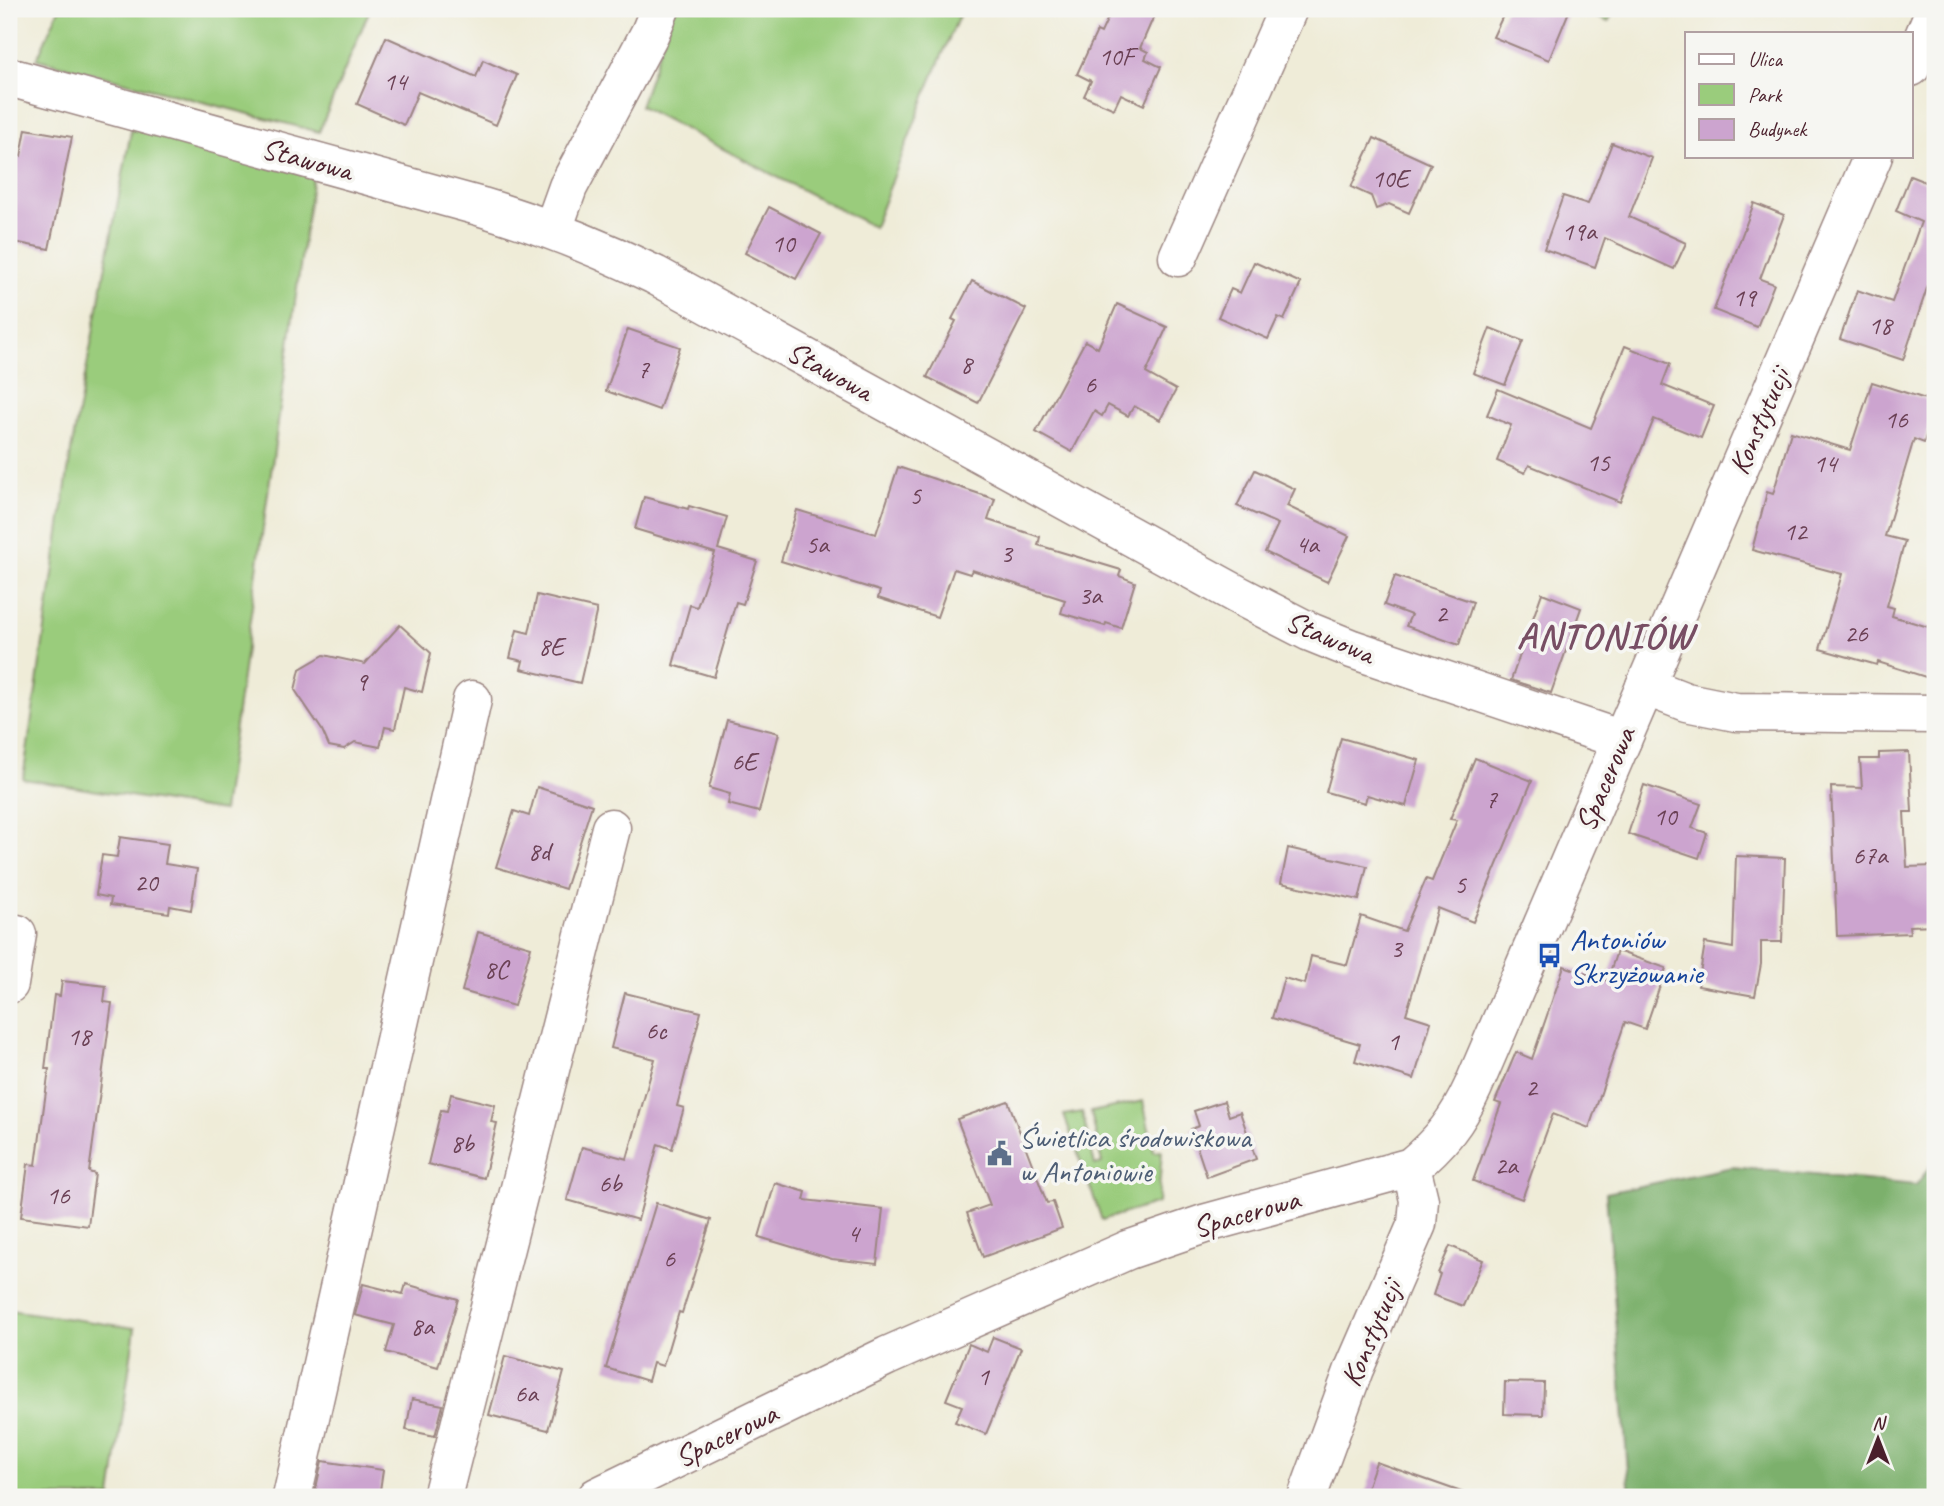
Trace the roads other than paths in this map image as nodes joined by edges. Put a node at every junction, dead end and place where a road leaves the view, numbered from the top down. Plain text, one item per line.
1 (660, 9) edge
2 (1288, 9) edge
3 (1935, 10) edge
4 (1912, 65) edge
5 (9, 77) edge
6 (1871, 158) edge
7 (553, 229) junction
8 (1178, 257) dead end
9 (1645, 686) junction
10 (472, 700) dead end
11 (1935, 714) edge
12 (1622, 740) junction
13 (611, 828) dead end
14 (17, 934) dead end
15 (9, 984) edge
16 (1411, 1167) junction
17 (292, 1497) edge
18 (442, 1497) edge
19 (597, 1497) edge
20 (1307, 1497) edge

1 - 7 street
2 - 8 street
3 - 4 street
5 - 7 street, Stawowa
6 - 9 street, Konstytucji
7 - 12 street, Stawowa
9 - 11 street
9 - 12 street, Spacerowa
10 - 17 street
12 - 16 street, Spacerowa
13 - 18 street
14 - 15 street
16 - 19 street, Spacerowa
16 - 20 street, Konstytucji

